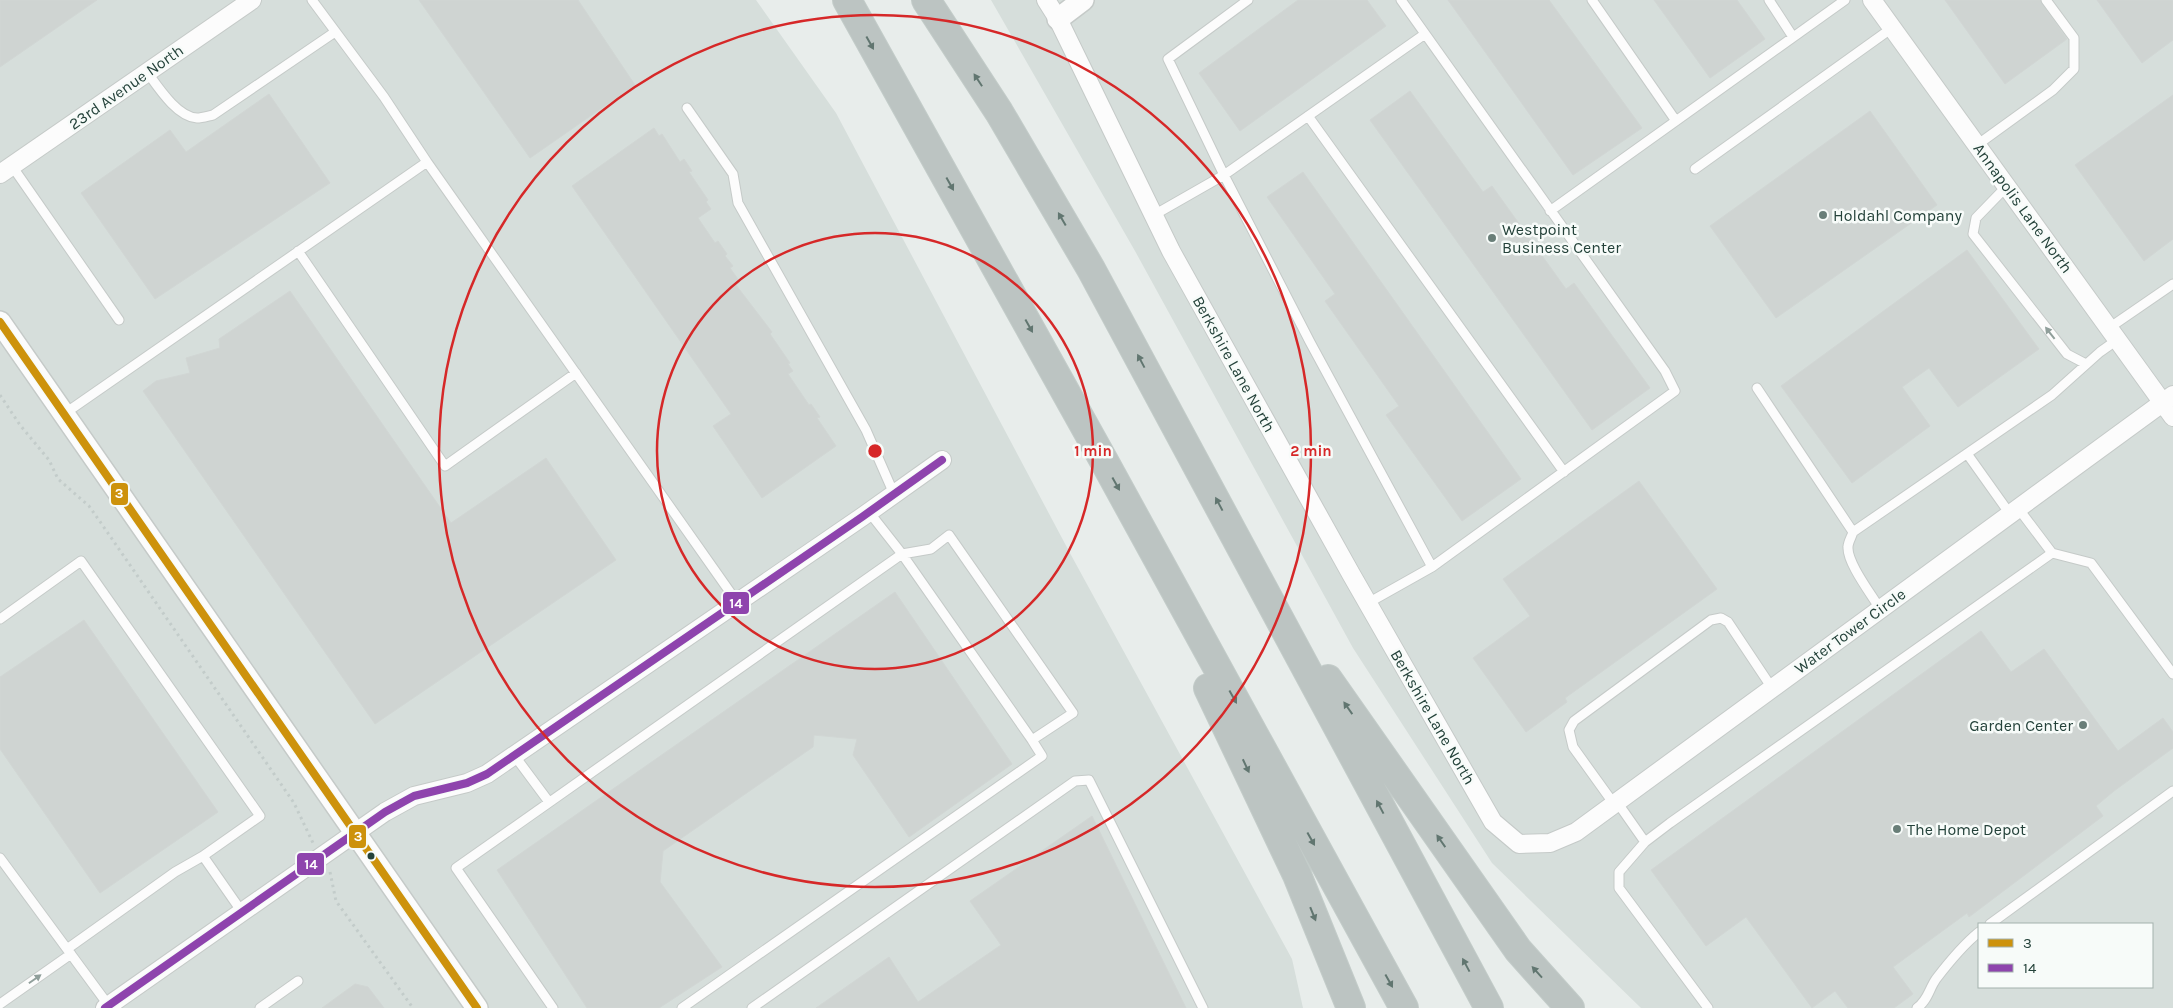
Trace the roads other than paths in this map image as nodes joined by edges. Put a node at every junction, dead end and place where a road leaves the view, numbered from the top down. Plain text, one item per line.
1 (252, 0) edge
2 (312, 0) edge
3 (846, 0) edge
4 (926, 0) edge
5 (1046, 0) edge
6 (1083, 0) edge
7 (1248, 0) edge
8 (1401, 0) edge
9 (1592, 0) edge
10 (1769, 0) edge
11 (1845, 0) edge
12 (1872, 0) edge
13 (2046, 0) edge
14 (1058, 19) junction
15 (1892, 28) junction
16 (335, 32) junction
17 (1425, 34) junction
18 (1794, 37) junction
19 (147, 72) junction
20 (687, 108) dead end
21 (1308, 116) junction
22 (1676, 121) junction
23 (1978, 145) junction
24 (427, 162) junction
25 (1695, 169) dead end
26 (6, 170) edge
27 (1224, 175) junction
28 (2007, 186) junction
29 (1550, 211) junction
30 (1154, 215) junction
31 (298, 251) junction
32 (2173, 284) edge
33 (119, 320) dead end
34 (0, 322) edge
35 (2113, 334) junction
36 (2086, 364) junction
37 (576, 373) junction
38 (1757, 388) dead end
39 (2170, 405) edge
40 (64, 414) junction
41 (1968, 455) junction
42 (942, 460) dead end
43 (1564, 472) junction
44 (894, 494) junction
45 (2014, 511) junction
46 (869, 512) junction
47 (1853, 532) junction
48 (1242, 547) junction
49 (2052, 553) junction
50 (902, 554) junction
51 (1432, 567) junction
52 (737, 602) junction
53 (1368, 603) junction
54 (1880, 609) junction
55 (0, 619) edge
56 (1192, 623) junction
57 (2173, 674) edge
58 (1772, 688) junction
59 (1032, 740) junction
60 (514, 755) junction
61 (2173, 790) edge
62 (549, 802) junction
63 (1615, 803) junction
64 (356, 832) junction
65 (1645, 842) junction
66 (1519, 844) joint
67 (203, 856) junction
68 (0, 858) edge
69 (242, 912) junction
70 (1991, 923) edge
71 (1978, 933) edge
72 (69, 951) junction
73 (298, 981) dead end
74 (0, 1004) edge
75 (107, 1007) edge
76 (260, 1008) edge
77 (478, 1008) edge
78 (553, 1008) edge
79 (682, 1008) edge
80 (752, 1008) edge
81 (1203, 1008) edge
82 (1351, 1008) edge
83 (1404, 1008) edge
84 (1489, 1008) edge
85 (1570, 1008) edge
86 (1708, 1008) edge
87 (1917, 1008) edge

1 - 19 street, 23rd Avenue North
2 - 16 lane
3 -> 56 highway
48 -> 4 highway
5 - 14 street, Berkshire Lane North
6 - 14 street
7 - 27 lane
8 - 17 lane
9 - 22 lane
10 - 18 lane
11 - 18 lane
12 - 15 street, Annapolis Lane North
13 - 23 lane
14 - 30 street, Berkshire Lane North
15 - 23 street, Annapolis Lane North
15 - 25 lane
16 - 19 lane
16 - 24 lane
17 - 21 lane
17 - 29 lane
18 - 22 lane
19 - 26 street, 23rd Avenue North
20 - 44 lane
21 - 27 lane
21 - 43 lane
22 - 29 lane
23 - 28 street, Annapolis Lane North
24 - 31 lane
24 - 37 lane
26 - 33 lane
27 - 30 lane
27 - 51 lane
28 - 35 street, Annapolis Lane North
36 -> 28 lane
29 - 43 lane
30 - 53 street, Berkshire Lane North
31 - 37 lane
31 - 40 lane
32 - 35 lane
34 - 40 street
35 - 36 lane
35 - 39 street, Annapolis Lane North
36 - 41 lane
37 - 52 lane
38 - 47 lane
39 - 45 street, Water Tower Circle
40 - 64 street
41 - 45 lane
41 - 47 lane
42 - 44 street
43 - 51 lane
44 - 46 street
45 - 49 lane
45 - 54 street, Water Tower Circle
46 - 50 lane
46 - 52 street
47 - 54 lane
84 -> 48 highway
85 -> 48 highway
49 - 57 lane
49 - 65 lane
50 - 59 lane
50 - 59 lane
50 - 62 lane
51 - 53 lane
52 - 60 street
53 - 66 street, Berkshire Lane North
54 - 58 street, Water Tower Circle
55 - 67 lane
56 -> 82 highway
56 -> 83 highway
58 - 63 street, Water Tower Circle
58 - 63 lane
59 - 79 lane
60 - 62 lane
60 - 64 street
61 - 70 lane
62 - 78 lane
63 - 65 lane
63 - 66 street, Water Tower Circle
64 - 69 street
64 - 77 street
65 - 86 lane
67 - 69 lane
67 - 72 lane
68 - 72 lane
69 - 75 street
71 - 87 lane
74 -> 72 lane
72 - 75 lane
73 - 76 lane
80 - 81 lane

